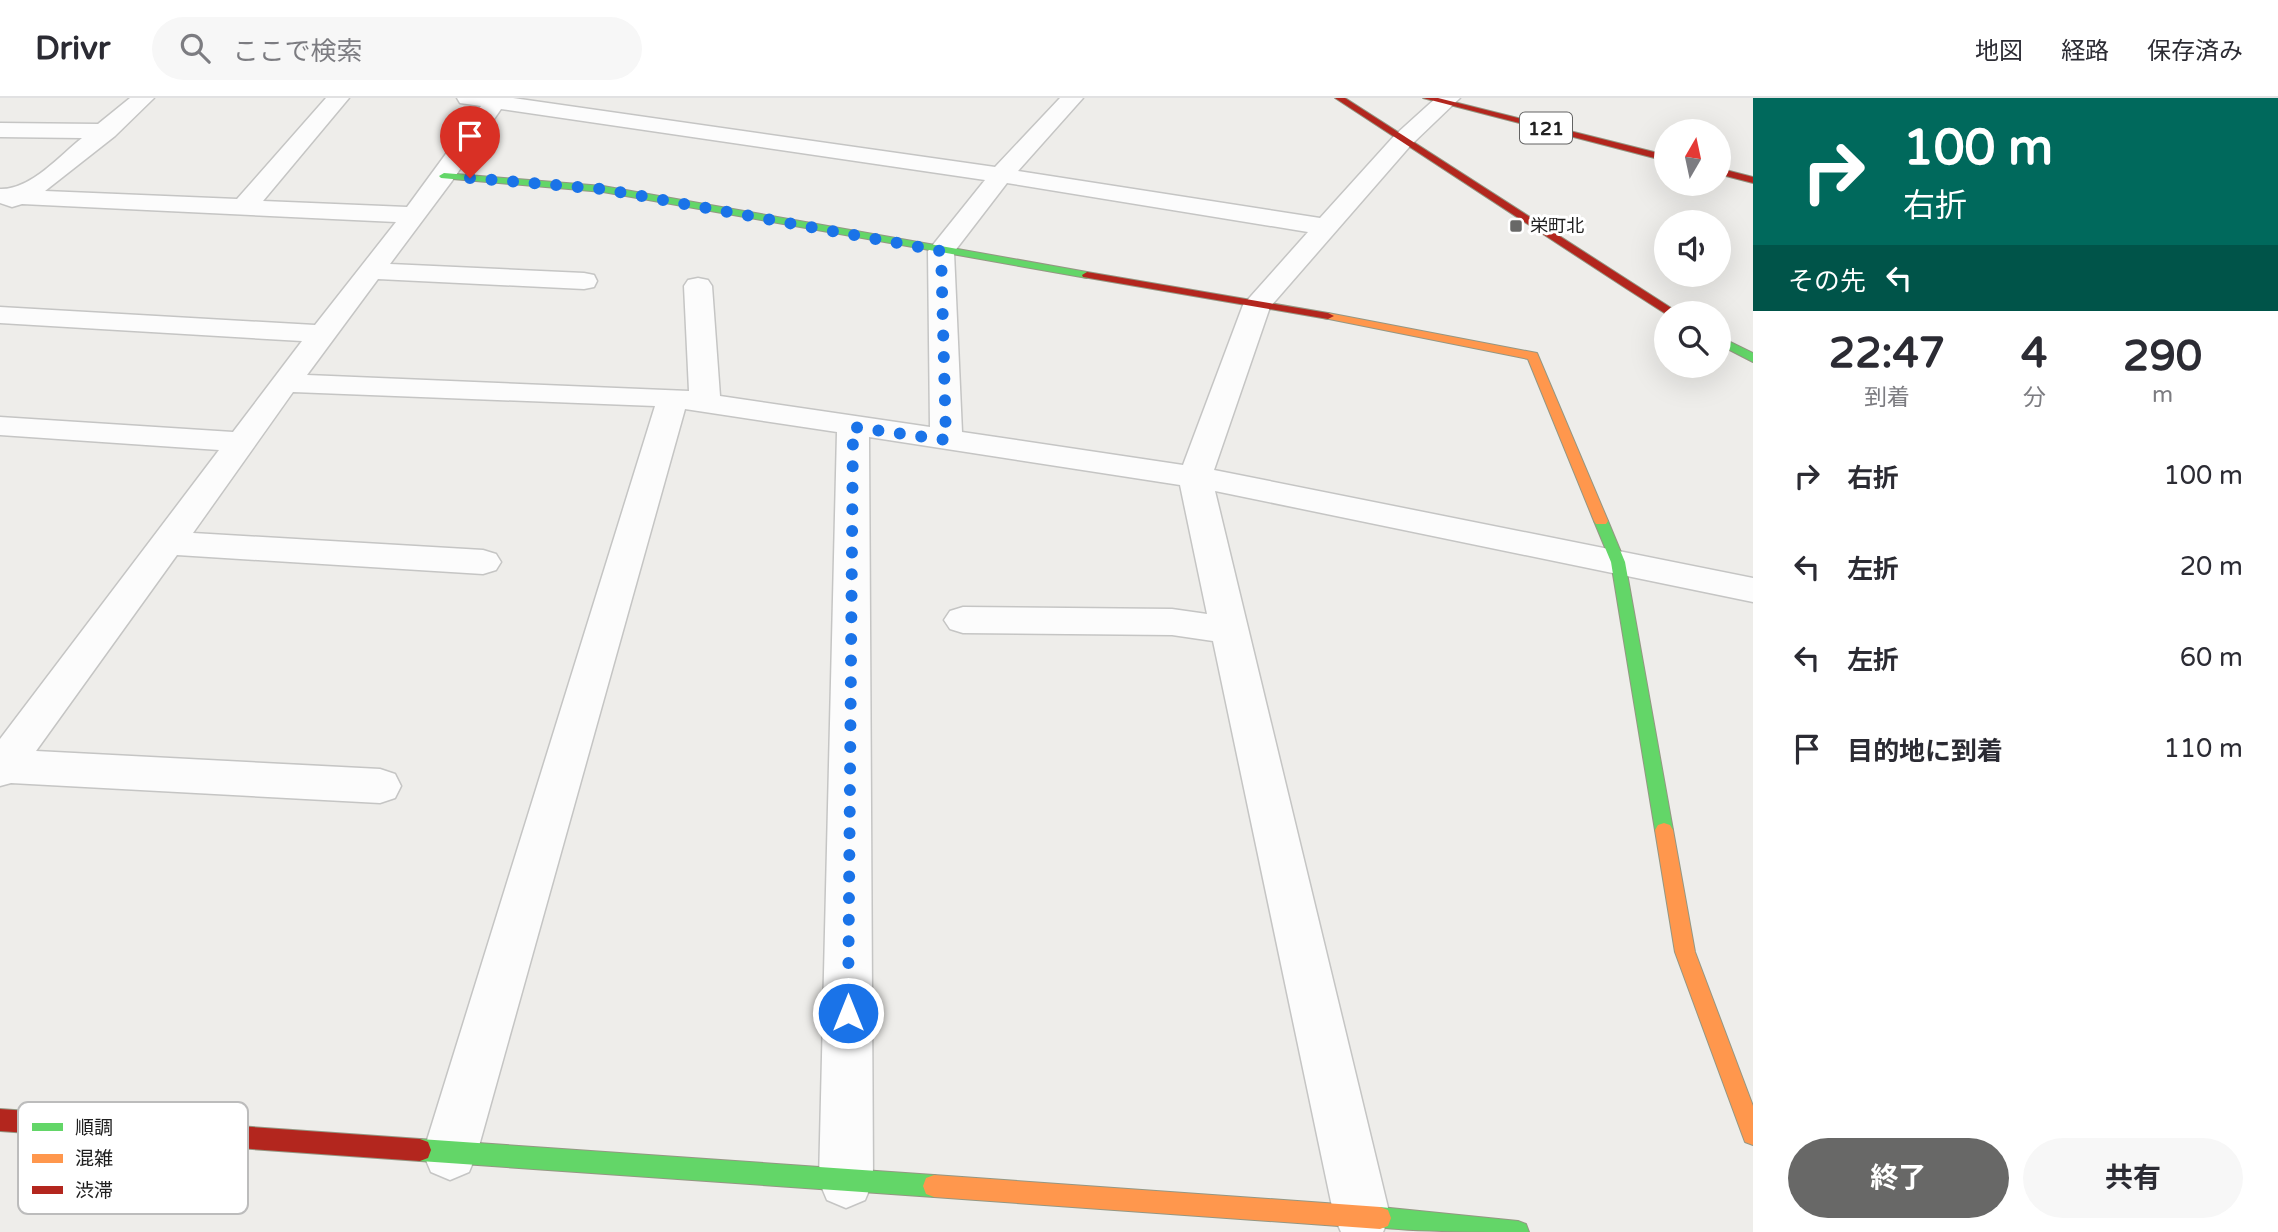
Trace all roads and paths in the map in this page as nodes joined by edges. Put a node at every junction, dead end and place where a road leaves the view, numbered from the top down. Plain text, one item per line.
1 (143, 98) edge
2 (338, 98) edge
3 (468, 98) edge
4 (1072, 98) edge
5 (1339, 98) edge
6 (1440, 99) edge
7 (495, 102) junction
8 (0, 130) edge
9 (107, 131) junction
10 (1403, 140) junction
11 (1654, 155) edge
12 (1731, 174) edge
13 (1001, 175) junction
14 (444, 176) junction
15 (1753, 180) edge
16 (6, 199) edge
17 (245, 206) junction
18 (413, 215) junction
19 (1327, 227) junction
20 (941, 251) junction
21 (370, 271) junction
22 (584, 281) dead end
23 (698, 286) dead end
24 (1654, 302) edge
25 (1257, 305) junction
26 (0, 315) edge
27 (323, 334) junction
28 (1731, 346) edge
29 (1753, 358) edge
30 (285, 383) junction
31 (689, 401) junction
32 (13, 427) edge
33 (853, 427) junction
34 (946, 440) junction
35 (242, 442) junction
36 (0, 454) edge
37 (1195, 477) junction
38 (168, 543) junction
39 (483, 562) dead end
40 (1618, 562) junction
41 (1753, 590) edge
42 (962, 620) dead end
43 (1228, 630) junction
44 (1, 768) edge
45 (380, 786) dead end
46 (0, 1120) edge
47 (18, 1121) edge
48 (1753, 1134) edge
49 (248, 1138) edge
50 (450, 1153) junction
51 (846, 1181) junction
52 (1362, 1216) junction
53 (1518, 1232) edge

1 - 9 street
2 - 17 street
3 - 7 street
4 - 13 street
5 - 10 main road
6 - 10 street
6 - 11 main road, 121
7 - 13 street
7 - 14 street
8 - 9 street
9 - 16 street
10 - 19 street
10 - 24 main road
12 - 15 main road
13 - 19 street
13 - 20 street
14 - 18 street
14 - 20 main road
16 - 17 street
17 - 18 street
18 - 21 street
19 - 25 street
20 - 25 main road
20 - 34 street
21 - 22 street
21 - 27 street
23 - 31 street
25 - 37 street
25 - 40 main road
26 - 27 street
27 - 30 street
28 - 29 main road
30 - 31 street
30 - 35 street
31 - 33 street
31 - 50 street
32 - 35 street
32 - 36 street
33 - 34 street
33 - 51 street
34 - 37 street
35 - 38 street
37 - 40 street
37 - 43 street
38 - 39 street
38 - 44 street
40 - 41 street
40 - 48 main road
42 - 43 street
43 - 52 street
44 - 45 street
46 - 47 main road
49 - 50 main road
50 - 51 main road
51 - 52 main road
52 - 53 main road

